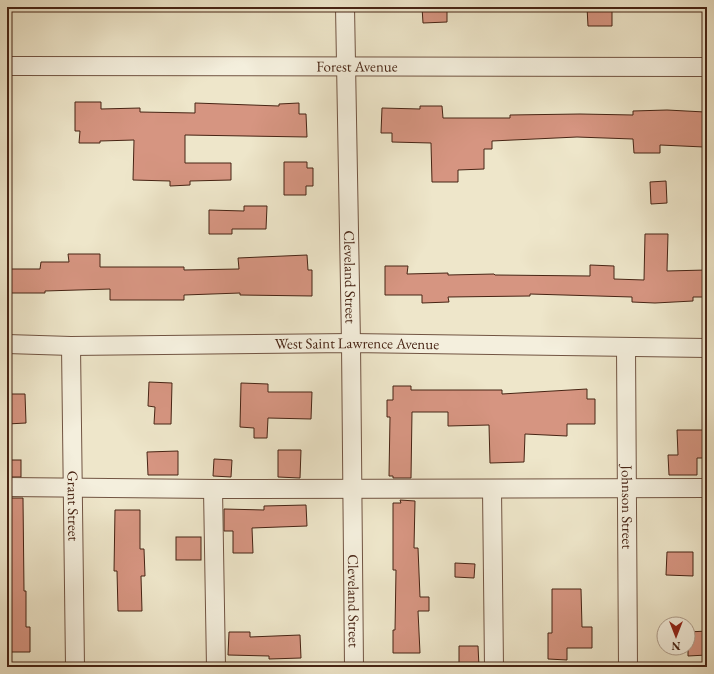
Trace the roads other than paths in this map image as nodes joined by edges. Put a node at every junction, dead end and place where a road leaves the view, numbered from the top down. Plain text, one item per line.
1 (345, 7) edge
2 (7, 66) edge
3 (345, 67) junction
4 (707, 67) edge
5 (351, 343) junction
6 (7, 344) edge
7 (71, 346) junction
8 (626, 346) junction
9 (707, 348) edge
10 (7, 487) edge
11 (73, 488) junction
12 (353, 488) junction
13 (628, 488) junction
14 (707, 488) edge
15 (213, 489) junction
16 (492, 489) junction
17 (75, 667) edge
18 (216, 667) edge
19 (354, 667) edge
20 (494, 667) edge
21 (628, 667) edge

1 - 3 street, Cleveland Street
2 - 3 street, Forest Avenue
3 - 4 street, Forest Avenue
3 - 5 street, Cleveland Street
5 - 7 street, West Saint Lawrence Avenue
5 - 8 street, West Saint Lawrence Avenue
5 - 12 street, Cleveland Street
6 - 7 street, West Saint Lawrence Avenue
7 - 11 street, Grant Street
8 - 9 street, West Saint Lawrence Avenue
8 - 13 street, Johnson Street
10 - 11 street
11 - 15 street
11 - 17 street, Grant Street
12 - 15 street
12 - 16 street
12 - 19 street, Cleveland Street
13 - 14 street
13 - 16 street
13 - 21 street, Johnson Street
15 - 18 street
16 - 20 street

